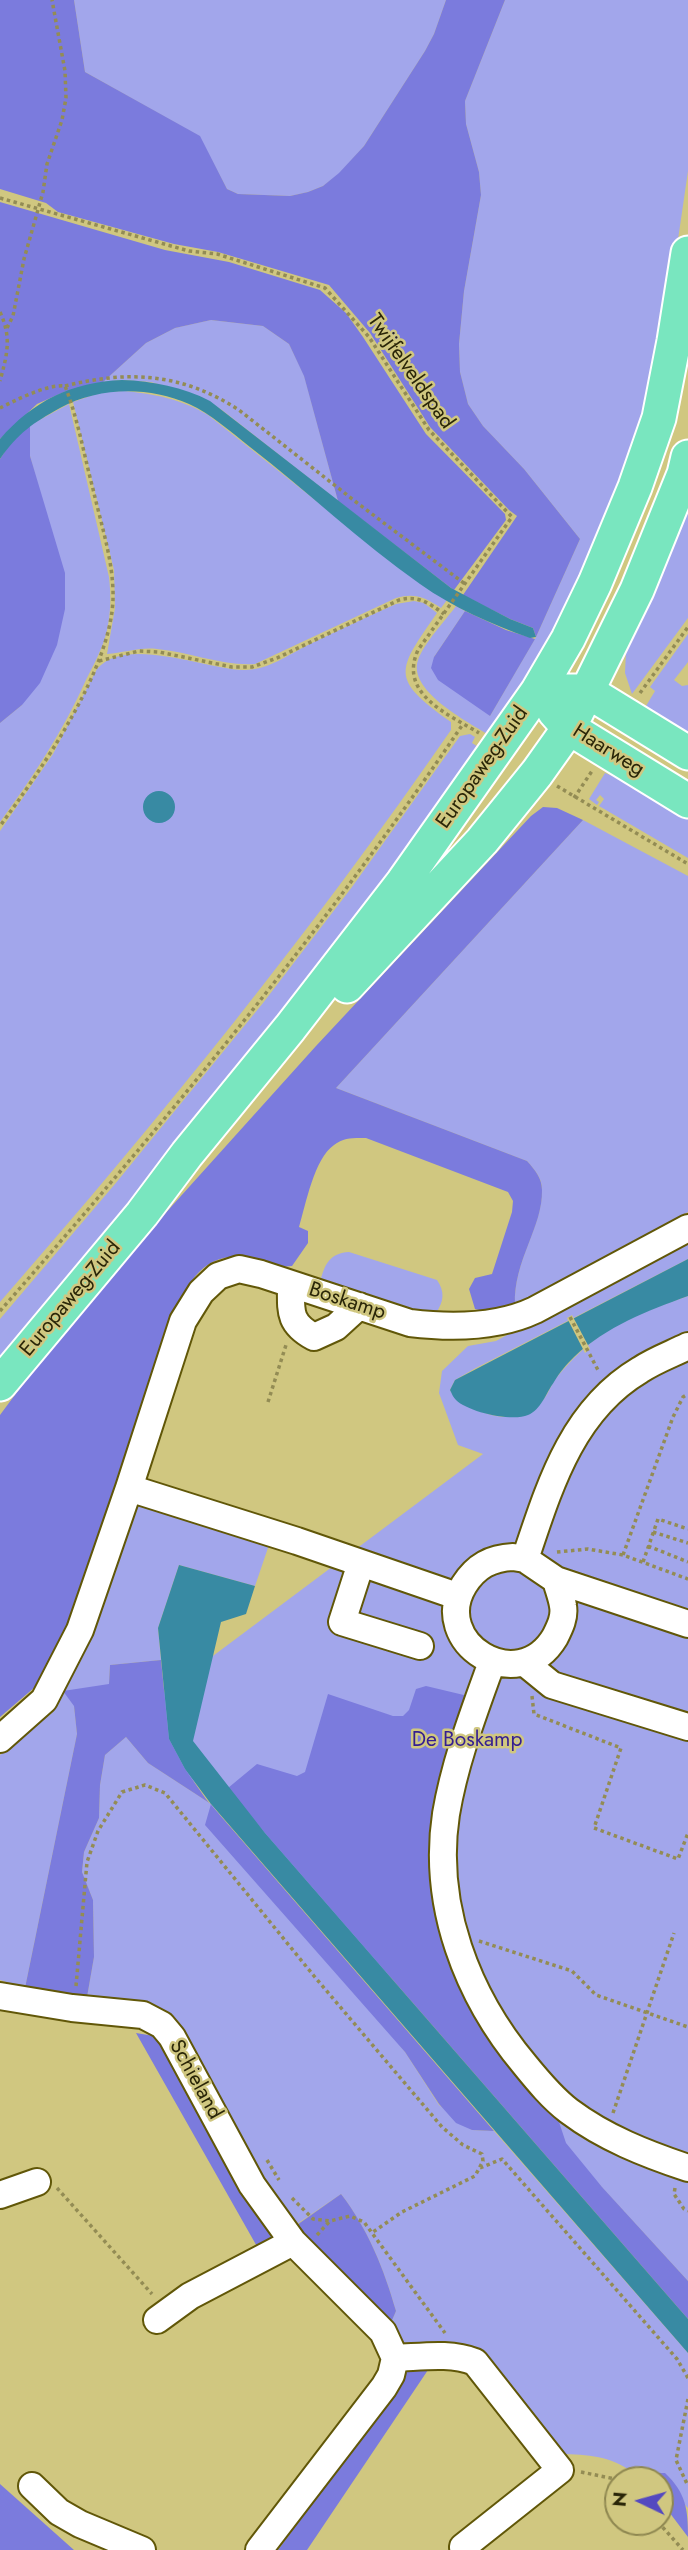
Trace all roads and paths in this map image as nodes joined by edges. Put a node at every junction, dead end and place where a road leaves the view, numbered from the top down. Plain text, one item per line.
1 (52, 0) edge
2 (0, 198) edge
3 (38, 209) junction
4 (688, 253) edge
5 (0, 312) edge
6 (7, 328) junction
7 (0, 382) edge
8 (65, 387) junction
9 (0, 408) edge
10 (688, 457) edge
11 (463, 586) junction
12 (444, 614) junction
13 (688, 626) edge
14 (99, 661) junction
15 (645, 686) dead end
16 (587, 691) junction
17 (537, 692) junction
18 (463, 724) junction
19 (569, 728) junction
20 (478, 733) dead end
21 (688, 753) edge
22 (574, 798) dead end
23 (688, 801) edge
24 (0, 826) edge
25 (688, 864) edge
26 (142, 1214) junction
27 (688, 1228) edge
28 (291, 1284) junction
29 (359, 1306) junction
30 (0, 1311) edge
31 (568, 1313) dead end
32 (295, 1324) junction
33 (688, 1346) edge
34 (589, 1354) dead end
35 (0, 1384) edge
36 (688, 1394) edge
37 (268, 1402) dead end
38 (130, 1488) junction
39 (688, 1529) edge
40 (653, 1532) junction
41 (688, 1543) edge
42 (649, 1546) junction
43 (526, 1555) junction
44 (623, 1555) junction
45 (643, 1562) junction
46 (688, 1562) edge
47 (361, 1563) junction
48 (688, 1579) edge
49 (556, 1580) junction
50 (457, 1597) junction
51 (688, 1624) edge
52 (420, 1646) dead end
53 (492, 1662) junction
54 (533, 1669) junction
55 (688, 1727) edge
56 (0, 1739) edge
57 (688, 1833) edge
58 (453, 1932) junction
59 (674, 1933) dead end
60 (79, 1994) junction
61 (0, 1996) edge
62 (645, 2012) junction
63 (688, 2028) edge
64 (606, 2135) junction
65 (267, 2160) dead end
66 (480, 2168) junction
67 (688, 2168) edge
68 (37, 2182) joint
69 (281, 2183) dead end
70 (0, 2195) edge
71 (288, 2195) dead end
72 (373, 2232) junction
73 (293, 2242) junction
74 (161, 2316) joint
75 (456, 2357) junction
76 (395, 2358) junction
77 (688, 2378) edge
78 (688, 2399) edge
79 (560, 2470) junction
80 (604, 2476) edge
81 (32, 2486) dead end
82 (688, 2486) edge
83 (670, 2536) edge
84 (463, 2547) dead end
85 (142, 2550) edge
86 (259, 2550) edge
87 (683, 2550) edge

1 - 3 path
2 - 3 path, Twijfelveldspad
3 - 6 path
3 - 11 path, Twijfelveldspad
4 - 17 main road, Europaweg-Zuid
5 - 6 path
6 - 7 path
8 - 9 path
8 - 11 path
8 - 14 path
10 - 16 main road, Europaweg-Zuid
11 - 12 path, Twijfelveldspad
12 - 14 path
12 - 18 path, Twijfelveldspad
13 - 15 path
14 - 24 path
16 - 17 main road, Haarweg
16 - 19 main road, Europaweg-Zuid
16 - 21 main road, Haarweg
17 - 19 main road, Haarweg
17 - 26 main road, Europaweg-Zuid
18 - 20 path, Twijfelveldspad
18 - 30 path
19 - 23 main road, Haarweg
19 - 26 main road, Europaweg-Zuid
22 - 25 path
26 - 35 main road, Europaweg-Zuid
27 - 29 street, Boskamp
28 - 29 street, Boskamp
28 - 32 street
28 - 38 street, Boskamp
29 - 32 street
31 - 34 path
32 - 37 path
33 - 43 street
36 - 44 path
38 - 47 street
38 - 56 street, Boskamp
39 - 40 path
40 - 41 path
40 - 42 path
42 - 45 path
42 - 46 path
43 - 44 path
43 - 49 street
43 - 50 street
44 - 45 path
45 - 48 path
47 - 50 street
47 - 52 street
49 - 51 street
49 - 54 street
50 - 53 street
53 - 54 street
53 - 58 street
54 - 55 street
54 - 57 path
58 - 62 path
58 - 64 street
59 - 62 path
60 - 61 street, Schieland
60 - 66 path
60 - 73 street, Schieland
62 - 63 path
62 - 64 path
64 - 67 street
65 - 69 path
66 - 72 path
66 - 77 path
68 - 70 street
68 - 74 path
71 - 72 path
72 - 75 path
73 - 74 street
73 - 76 street, Schieland
75 - 76 street
75 - 79 street
76 - 86 street
78 - 82 path
79 - 80 path
79 - 84 street
81 - 85 street
83 - 87 path

